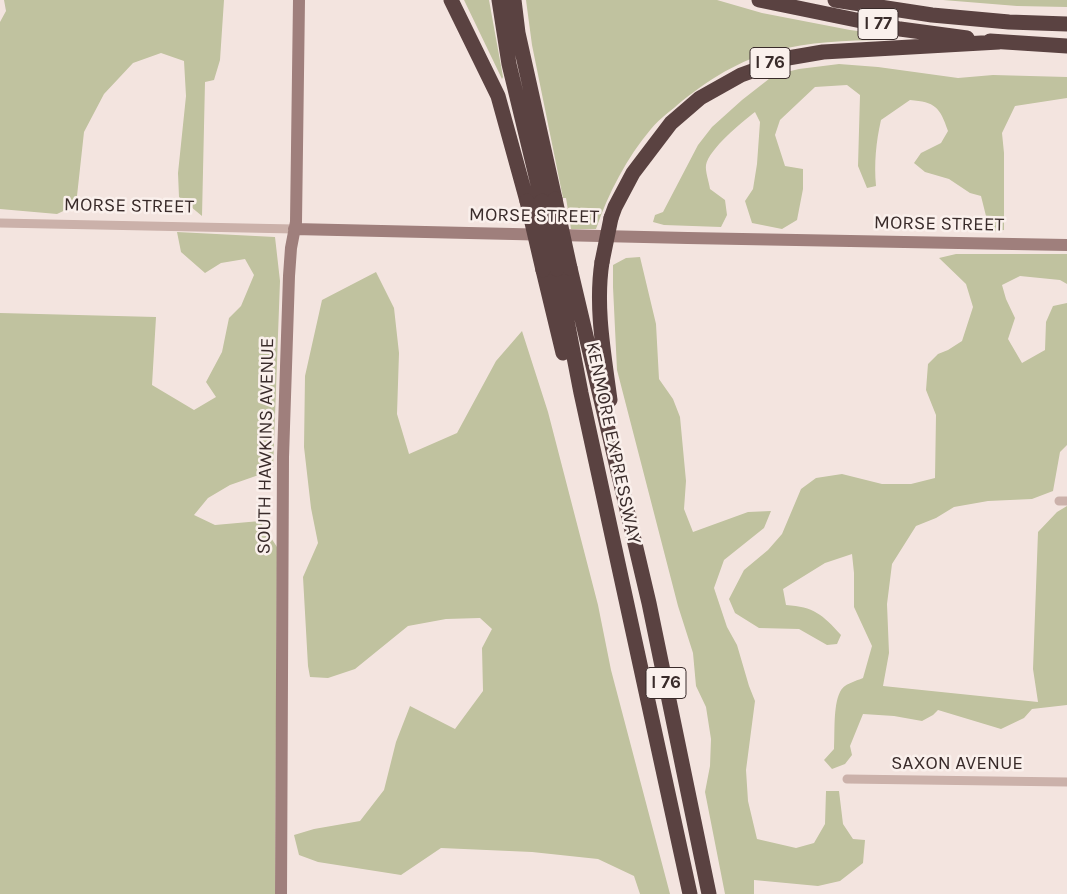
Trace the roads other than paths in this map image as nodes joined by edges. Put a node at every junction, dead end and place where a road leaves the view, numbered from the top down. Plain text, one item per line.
1 (299, 0) edge
2 (451, 0) edge
3 (499, 0) edge
4 (514, 0) edge
5 (760, 0) edge
6 (835, 0) edge
7 (1067, 24) edge
8 (999, 42) junction
9 (1067, 46) edge
10 (549, 200) junction
11 (0, 222) edge
12 (294, 228) junction
13 (1067, 245) edge
14 (556, 269) junction
15 (618, 473) junction
16 (846, 779) dead end
17 (1067, 782) edge
18 (281, 894) edge
19 (690, 894) edge
20 (708, 894) edge

1 - 12 street, SOUTH HAWKINS AVENUE
2 - 14 highway, bridge
3 - 10 highway
4 - 10 highway
5 - 8 highway, I 77
6 - 7 highway, I 77
8 - 9 highway, I 76
8 - 15 highway, I 76, bridge
10 - 14 highway, bridge
11 - 12 street, MORSE STREET
12 - 13 street, MORSE STREET
12 - 18 street, SOUTH HAWKINS AVENUE
14 - 15 highway
14 - 19 highway, KENMORE EXPRESSWAY / I 76
15 - 20 highway, KENMORE EXPRESSWAY / I 76
16 - 17 street, SAXON AVENUE

